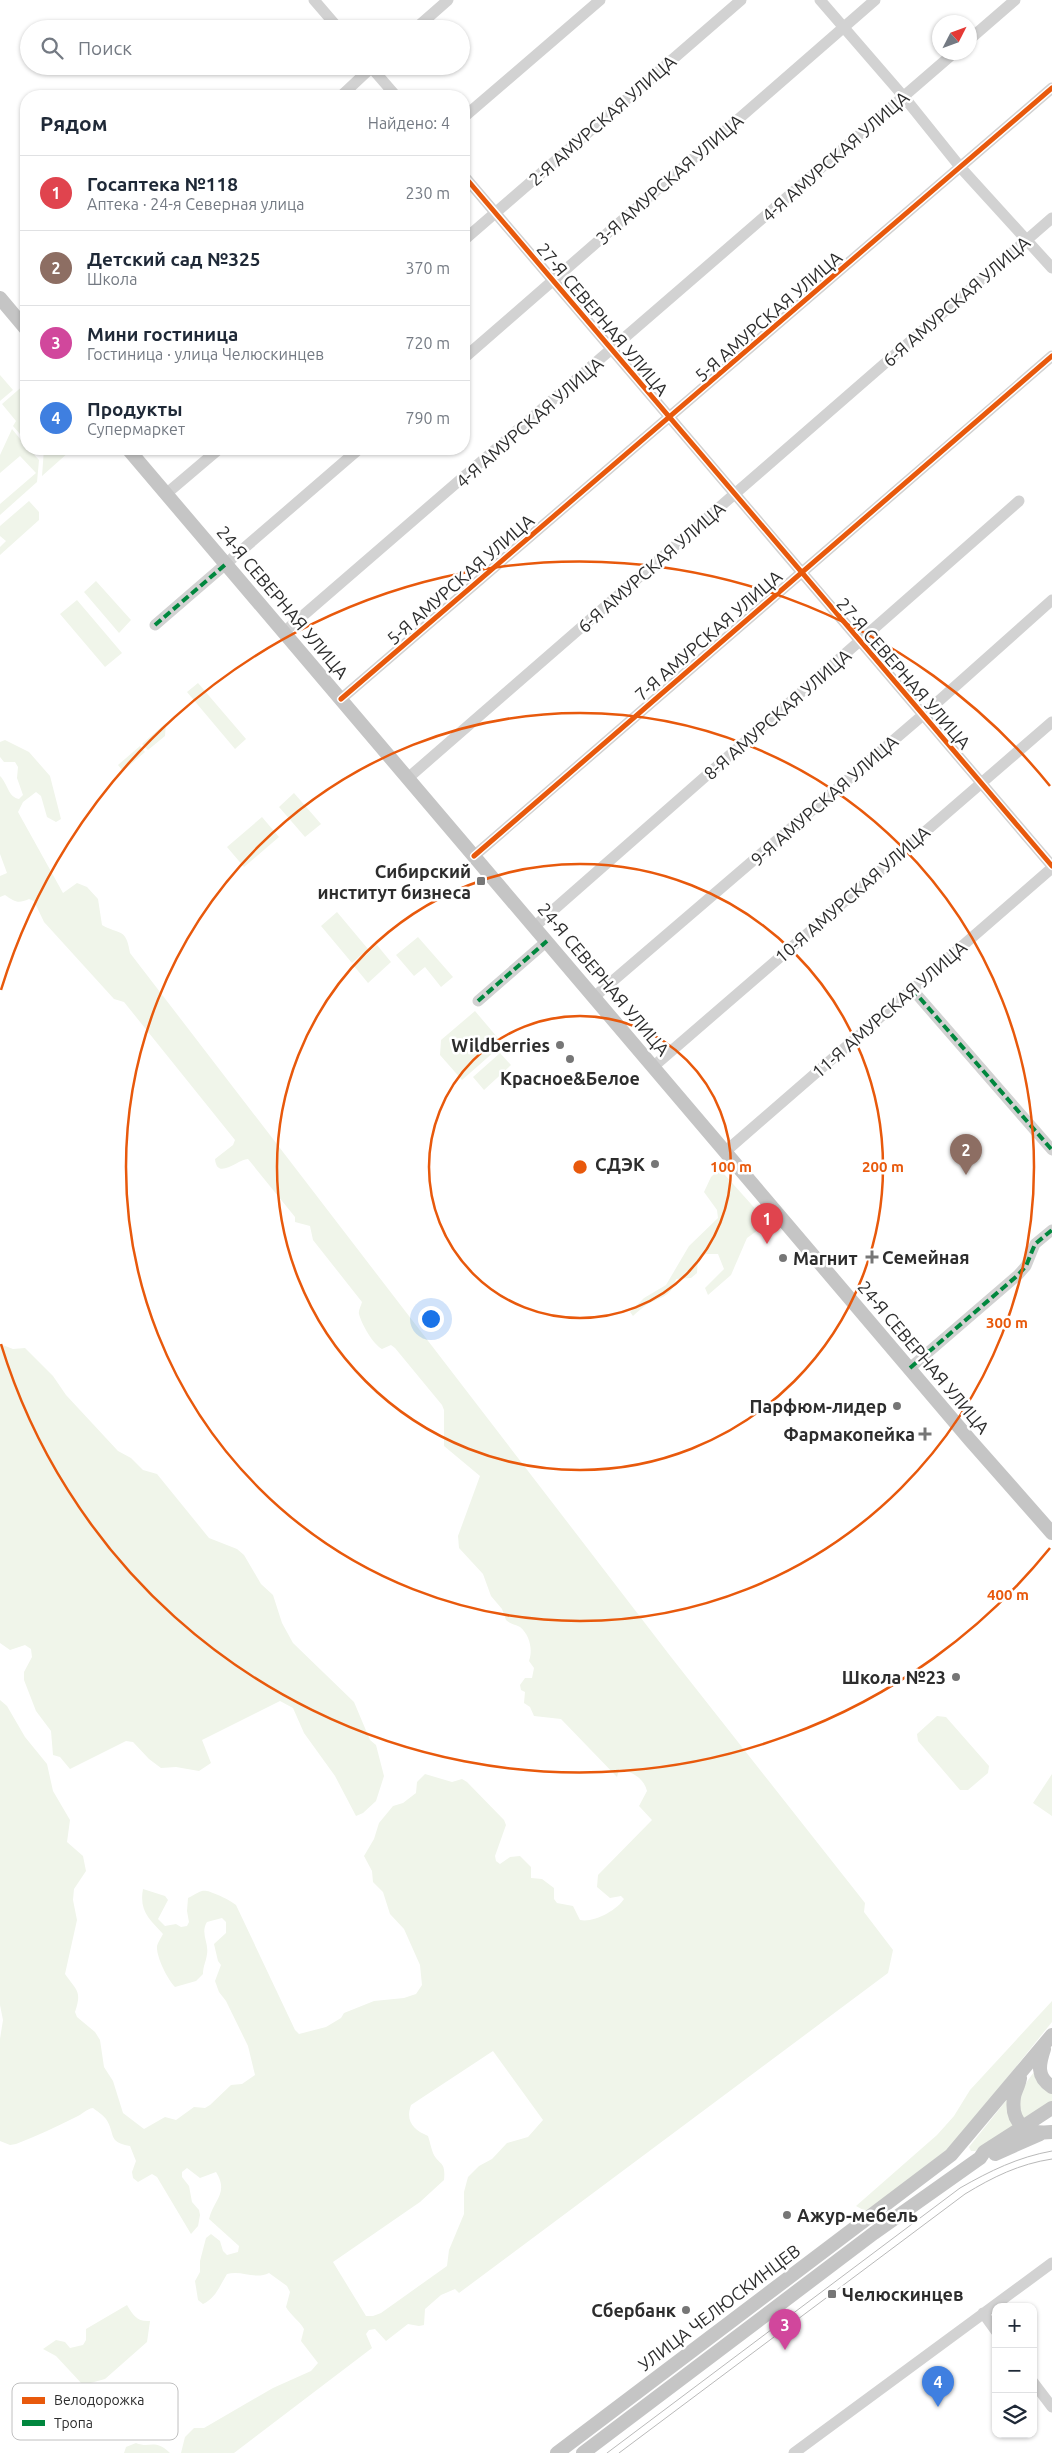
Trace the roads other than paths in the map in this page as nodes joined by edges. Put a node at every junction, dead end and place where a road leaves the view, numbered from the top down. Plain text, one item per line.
1 (314, 0) edge
2 (448, 0) edge
3 (600, 0) edge
4 (741, 0) edge
5 (820, 0) edge
6 (875, 0) edge
7 (1015, 0) edge
8 (331, 20) edge
9 (425, 20) edge
10 (843, 28) junction
11 (977, 34) edge
12 (946, 60) edge
13 (363, 75) edge
14 (379, 75) edge
15 (1052, 88) edge
16 (347, 90) edge
17 (391, 90) edge
18 (904, 97) junction
19 (470, 112) edge
20 (961, 168) junction
21 (470, 183) edge
22 (495, 213) junction
23 (1052, 218) edge
24 (470, 235) edge
25 (1026, 240) junction
26 (1052, 268) edge
27 (553, 281) junction
28 (0, 298) edge
29 (20, 322) edge
30 (612, 350) junction
31 (470, 353) edge
32 (1052, 356) edge
33 (669, 418) junction
34 (133, 455) edge
35 (212, 455) edge
36 (352, 455) edge
37 (166, 494) junction
38 (734, 494) junction
39 (1019, 501) dead end
40 (226, 564) junction
41 (801, 573) junction
42 (1052, 600) edge
43 (154, 625) dead end
44 (284, 632) junction
45 (860, 641) junction
46 (340, 699) junction
47 (922, 715) junction
48 (1052, 722) edge
49 (408, 778) junction
50 (980, 783) junction
51 (474, 856) junction
52 (1052, 867) edge
53 (534, 926) junction
54 (547, 941) junction
55 (912, 989) junction
56 (594, 997) junction
57 (478, 1000) dead end
58 (654, 1066) junction
59 (1052, 1150) edge
60 (726, 1151) junction
61 (1052, 1230) edge
62 (910, 1368) junction
63 (1052, 1533) edge
64 (1049, 2039) edge
65 (1021, 2073) junction
66 (1052, 2087) edge
67 (1052, 2108) edge
68 (1023, 2128) junction
69 (1046, 2133) edge
70 (980, 2158) junction
71 (865, 2221) junction
72 (874, 2233) junction
73 (1052, 2263) edge
74 (751, 2307) junction
75 (983, 2313) junction
76 (760, 2320) junction
77 (992, 2325) edge
78 (1037, 2387) edge
79 (1052, 2407) edge
80 (557, 2453) edge
81 (583, 2453) edge
82 (794, 2453) edge

1 - 8 street
2 - 9 street
3 - 19 street
4 - 22 street, 2-Я АМУРСКАЯ УЛИЦА
5 - 10 street
6 - 10 street, 3-Я АМУРСКАЯ УЛИЦА
7 - 11 street
10 - 18 street
10 - 27 street, 3-Я АМУРСКАЯ УЛИЦА
12 - 18 street, 4-Я АМУРСКАЯ УЛИЦА
13 - 16 street
14 - 17 street
15 - 20 street, 5-Я АМУРСКАЯ УЛИЦА
18 - 20 street
18 - 30 street, 4-Я АМУРСКАЯ УЛИЦА
20 - 25 street
20 - 33 street, 5-Я АМУРСКАЯ УЛИЦА
21 - 22 street, 27-Я СЕВЕРНАЯ УЛИЦА
22 - 24 street, 2-Я АМУРСКАЯ УЛИЦА
22 - 27 street, 27-Я СЕВЕРНАЯ УЛИЦА
23 - 25 street, 6-Я АМУРСКАЯ УЛИЦА
25 - 26 street
25 - 38 street, 6-Я АМУРСКАЯ УЛИЦА
27 - 30 street, 27-Я СЕВЕРНАЯ УЛИЦА
27 - 31 street, 3-Я АМУРСКАЯ УЛИЦА
28 - 29 main road
30 - 33 street, 27-Я СЕВЕРНАЯ УЛИЦА
30 - 44 street, 4-Я АМУРСКАЯ УЛИЦА
32 - 41 street, 7-Я АМУРСКАЯ УЛИЦА
33 - 38 street, 27-Я СЕВЕРНАЯ УЛИЦА
33 - 46 street, 5-Я АМУРСКАЯ УЛИЦА
34 - 37 main road, 24-Я СЕВЕРНАЯ УЛИЦА
35 - 37 street
36 - 40 street
37 - 40 main road, 24-Я СЕВЕРНАЯ УЛИЦА
38 - 41 street, 27-Я СЕВЕРНАЯ УЛИЦА
38 - 49 street, 6-Я АМУРСКАЯ УЛИЦА
39 - 45 street, 8-Я АМУРСКАЯ УЛИЦА
40 - 43 street
40 - 44 main road, 24-Я СЕВЕРНАЯ УЛИЦА
41 - 45 street, 27-Я СЕВЕРНАЯ УЛИЦА
41 - 51 street, 7-Я АМУРСКАЯ УЛИЦА
42 - 47 street, 9-Я АМУРСКАЯ УЛИЦА
44 - 46 main road, 24-Я СЕВЕРНАЯ УЛИЦА
45 - 47 street, 27-Я СЕВЕРНАЯ УЛИЦА
45 - 53 street, 8-Я АМУРСКАЯ УЛИЦА
46 - 49 main road, 24-Я СЕВЕРНАЯ УЛИЦА
47 - 50 street, 27-Я СЕВЕРНАЯ УЛИЦА
47 - 56 street, 9-Я АМУРСКАЯ УЛИЦА
48 - 50 street, 10-Я АМУРСКАЯ УЛИЦА
49 - 51 main road, 24-Я СЕВЕРНАЯ УЛИЦА
50 - 52 street, 27-Я СЕВЕРНАЯ УЛИЦА
50 - 58 street, 10-Я АМУРСКАЯ УЛИЦА
51 - 53 main road, 24-Я СЕВЕРНАЯ УЛИЦА
52 - 55 street, 11-Я АМУРСКАЯ УЛИЦА
53 - 54 main road, 24-Я СЕВЕРНАЯ УЛИЦА
54 - 56 main road, 24-Я СЕВЕРНАЯ УЛИЦА
54 - 57 street
55 - 59 street
55 - 60 street, 11-Я АМУРСКАЯ УЛИЦА
56 - 58 main road, 24-Я СЕВЕРНАЯ УЛИЦА
58 - 60 main road, 24-Я СЕВЕРНАЯ УЛИЦА
60 - 62 main road, 24-Я СЕВЕРНАЯ УЛИЦА
61 - 62 street
62 - 63 main road, 24-Я СЕВЕРНАЯ УЛИЦА
64 - 65 main road, УЛИЦА ЧЕЛЮСКИНЦЕВ
64 - 66 main road
65 - 68 main road
65 - 71 main road, УЛИЦА ЧЕЛЮСКИНЦЕВ
67 - 68 main road, УЛИЦА ЧЕЛЮСКИНЦЕВ
68 - 69 main road
68 - 70 main road, УЛИЦА ЧЕЛЮСКИНЦЕВ
69 - 70 main road
70 - 72 main road, УЛИЦА ЧЕЛЮСКИНЦЕВ
71 - 72 main road
71 - 74 main road, УЛИЦА ЧЕЛЮСКИНЦЕВ
72 - 76 main road, УЛИЦА ЧЕЛЮСКИНЦЕВ
73 - 75 street
74 - 76 main road
74 - 80 main road, УЛИЦА ЧЕЛЮСКИНЦЕВ
75 - 77 street
75 - 82 street
76 - 81 main road, УЛИЦА ЧЕЛЮСКИНЦЕВ
78 - 79 street

